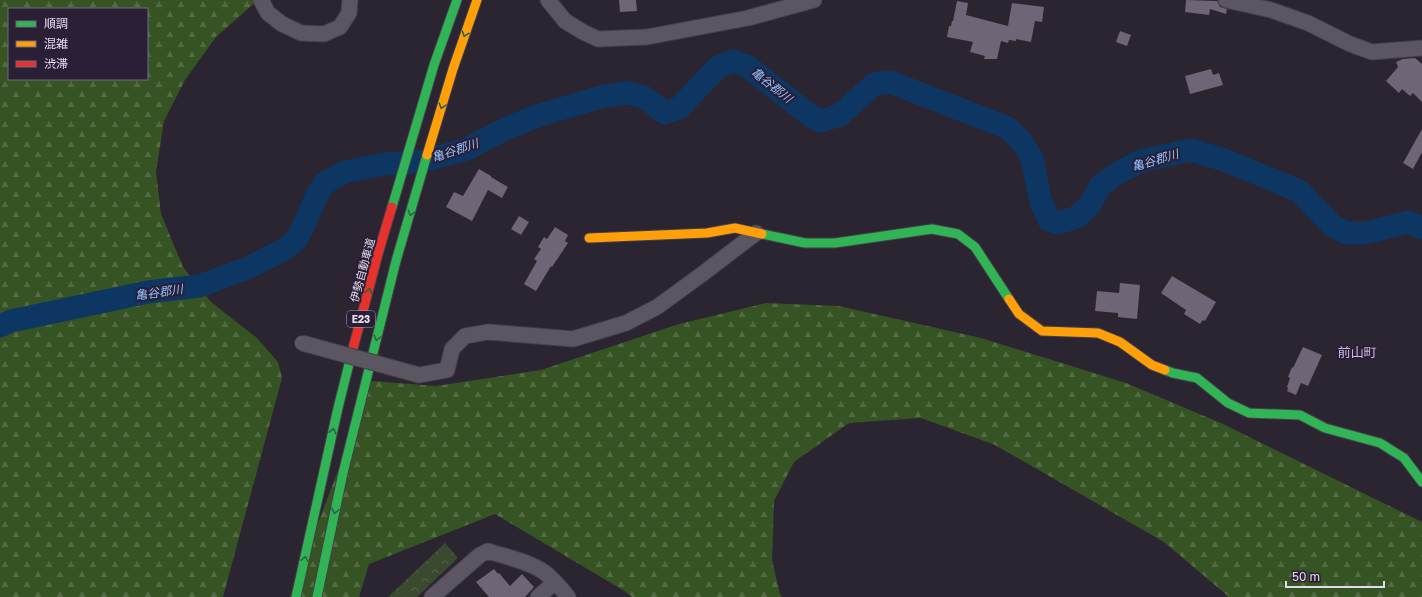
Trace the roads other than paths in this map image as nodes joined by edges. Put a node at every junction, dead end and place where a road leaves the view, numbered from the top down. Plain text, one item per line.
1 (261, 0) edge
2 (350, 0) edge
3 (457, 0) edge
4 (477, 0) edge
5 (548, 0) edge
6 (814, 0) edge
7 (1226, 0) edge
8 (1422, 48) edge
9 (756, 233) junction
10 (590, 238) dead end
11 (302, 343) dead end
12 (1422, 482) edge
13 (555, 582) junction
14 (296, 597) edge
15 (317, 597) edge
16 (432, 597) edge
17 (538, 597) edge
18 (568, 597) edge

1 - 2 street
14 -> 3 main road, 伊勢自動車道 / E23
4 -> 15 main road, E23
5 - 6 street
7 - 8 street
9 - 10 main road
9 - 11 street, bridge
9 - 12 main road
13 - 16 street
13 - 17 street
13 - 18 street

